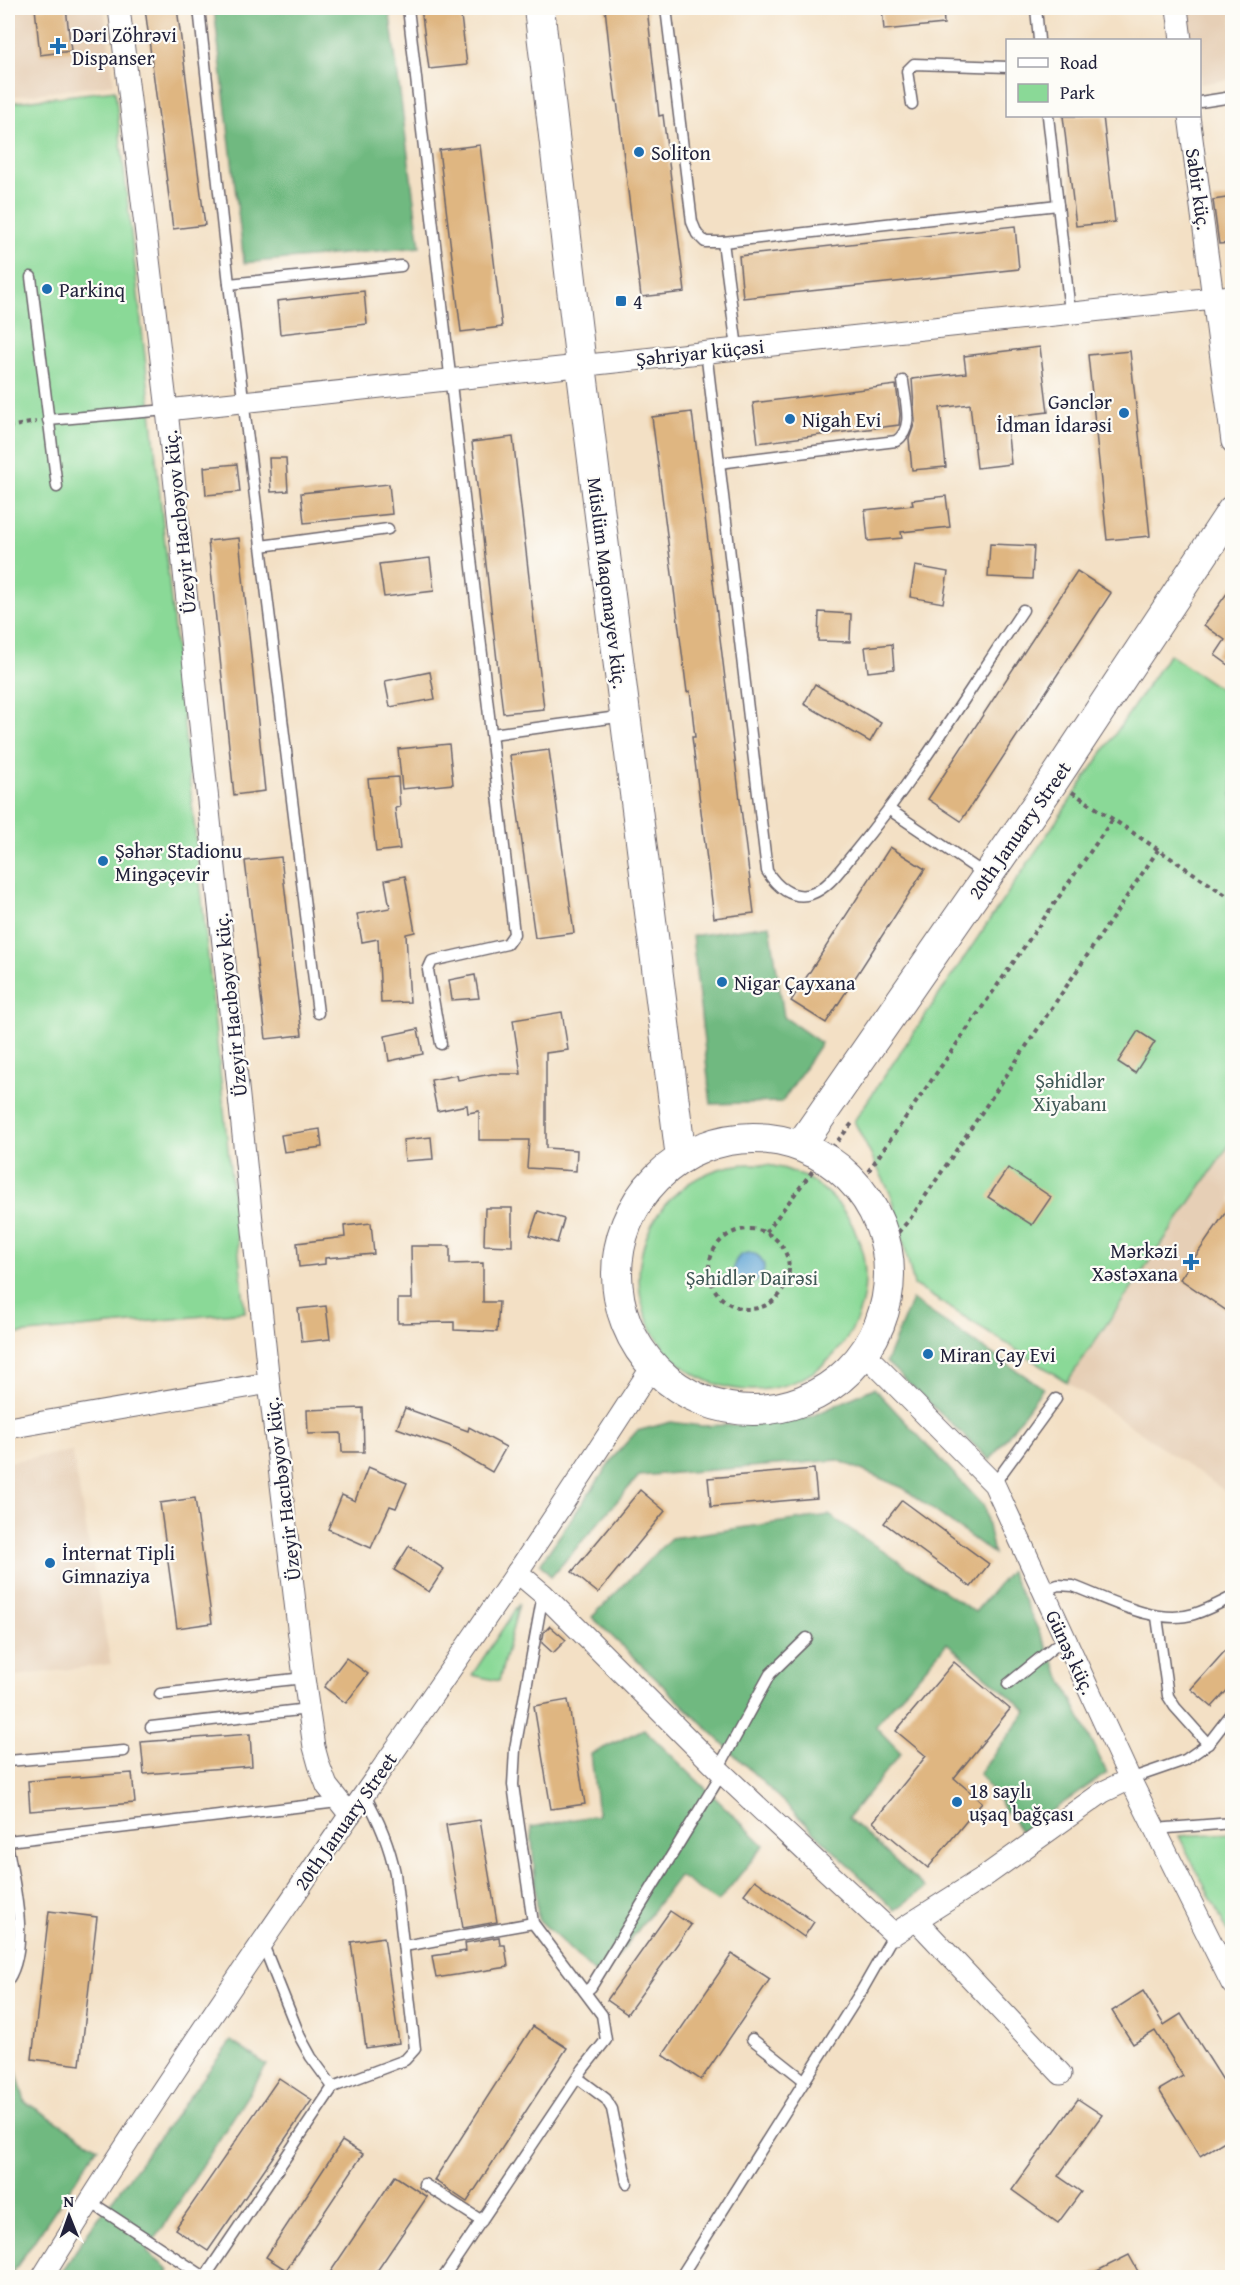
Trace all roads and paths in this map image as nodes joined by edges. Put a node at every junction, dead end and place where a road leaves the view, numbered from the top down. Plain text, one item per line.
1 (120, 8) edge
2 (199, 8) edge
3 (408, 8) edge
4 (539, 8) edge
5 (666, 8) edge
6 (1036, 8) edge
7 (1177, 8) edge
8 (1040, 39) edge
9 (1181, 39) edge
10 (1006, 67) edge
11 (1233, 97) edge
12 (1201, 102) edge
13 (912, 104) dead end
14 (1048, 117) edge
15 (1189, 117) edge
16 (1058, 205) junction
17 (723, 242) junction
18 (400, 266) dead end
19 (31, 277) dead end
20 (229, 284) junction
21 (1224, 297) edge
22 (1070, 312) junction
23 (736, 348) junction
24 (706, 351) junction
25 (580, 365) junction
26 (451, 380) junction
27 (903, 381) dead end
28 (244, 401) junction
29 (167, 410) junction
30 (48, 420) junction
31 (8, 427) edge
32 (1233, 442) edge
33 (719, 463) junction
34 (57, 487) dead end
35 (1233, 511) edge
36 (388, 529) dead end
37 (261, 546) junction
38 (1023, 610) dead end
39 (625, 716) junction
40 (492, 734) junction
41 (1054, 780) junction
42 (890, 810) junction
43 (1113, 819) junction
44 (1158, 850) junction
45 (987, 876) junction
46 (1233, 898) edge
47 (318, 1013) dead end
48 (441, 1044) dead end
49 (854, 1121) dead end
50 (801, 1146) junction
51 (681, 1158) junction
52 (858, 1186) junction
53 (766, 1232) junction
54 (886, 1246) junction
55 (865, 1354) junction
56 (652, 1367) junction
57 (269, 1383) junction
58 (1056, 1400) dead end
59 (8, 1428) edge
60 (994, 1484) junction
61 (517, 1572) junction
62 (1043, 1591) junction
63 (543, 1594) junction
64 (1233, 1597) edge
65 (1157, 1617) junction
66 (807, 1638) dead end
67 (1065, 1638) junction
68 (304, 1678) junction
69 (1008, 1684) dead end
70 (160, 1694) dead end
71 (308, 1709) junction
72 (1233, 1713) edge
73 (151, 1727) dead end
74 (1208, 1744) junction
75 (124, 1750) dead end
76 (8, 1761) edge
77 (720, 1771) junction
78 (1130, 1779) junction
79 (364, 1793) junction
80 (344, 1808) junction
81 (1233, 1823) edge
82 (1155, 1829) junction
83 (8, 1841) edge
84 (8, 1848) edge
85 (917, 1921) junction
86 (533, 1923) junction
87 (894, 1934) junction
88 (262, 1942) junction
89 (404, 1946) junction
90 (8, 1980) edge
91 (1233, 1984) edge
92 (586, 1991) junction
93 (752, 2038) dead end
94 (1061, 2074) dead end
95 (578, 2078) junction
96 (805, 2080) junction
97 (333, 2086) junction
98 (627, 2183) dead end
99 (424, 2184) dead end
100 (89, 2201) junction
101 (482, 2221) junction
102 (42, 2277) edge
103 (206, 2277) edge
104 (443, 2277) edge
105 (680, 2277) edge

1 - 29 street, Üzeyir Hacıbəyov küç.
2 - 20 lane
3 - 26 lane
4 - 25 main road, Müslüm Maqomayev küç.
5 - 17 lane
6 - 8 lane
7 - 9 street
10 - 13 lane
11 - 12 lane
14 - 16 lane
15 - 21 street, Sabir küç.
16 - 17 lane
16 - 22 lane
17 - 23 lane
18 - 20 lane
19 - 30 lane
20 - 28 lane
21 - 22 street, Şəhriyar küçəsi
21 - 32 street, Sabir küç.
22 - 23 street, Şəhriyar küçəsi
23 - 24 street, Şəhriyar küçəsi
24 - 25 street, Şəhriyar küçəsi
24 - 33 lane
25 - 26 street, Şəhriyar küçəsi
25 - 39 main road, Müslüm Maqomayev küç.
26 - 28 street, Şəhriyar küçəsi
26 - 40 lane
27 - 33 lane
28 - 29 street, Şəhriyar küçəsi
28 - 37 lane
29 - 30 lane
29 - 57 street, Üzeyir Hacıbəyov küç.
30 - 31 path
30 - 34 lane
33 - 42 lane
35 - 41 main road, 20th January Street
36 - 37 lane
37 - 47 lane
38 - 42 lane
39 - 40 lane
39 - 51 main road, Müslüm Maqomayev küç.
40 - 48 lane
41 - 43 path
41 - 45 main road, 20th January Street
42 - 45 lane
43 - 44 path
43 - 52 path
44 - 46 path
44 - 54 path
45 - 50 main road, 20th January Street
49 - 53 path
50 - 51 main road
50 - 52 main road
51 - 56 main road
52 - 54 main road
53 - 53 path
54 - 55 main road
55 - 56 main road
55 - 60 street, Günəş küç.
56 - 61 street, 20th January Street
57 - 59 street
57 - 68 street, Üzeyir Hacıbəyov küç.
58 - 60 lane
60 - 62 street, Günəş küç.
61 - 63 street
61 - 79 street, 20th January Street
62 - 65 lane
62 - 67 street, Günəş küç.
63 - 77 street
63 - 86 lane
64 - 65 lane
65 - 74 lane
66 - 77 lane
67 - 69 lane
67 - 78 street, Günəş küç.
68 - 70 lane
68 - 71 street, Üzeyir Hacıbəyov küç.
71 - 73 lane
71 - 80 street, Üzeyir Hacıbəyov küç.
72 - 74 lane
74 - 78 lane
75 - 76 lane
77 - 87 street
77 - 92 lane
78 - 82 street, Günəş küç.
78 - 85 street
79 - 80 street, 20th January Street
79 - 89 lane
80 - 83 lane
80 - 88 street, 20th January Street
81 - 82 lane
82 - 91 street, Günəş küç.
84 - 90 lane
85 - 87 street
85 - 94 street
86 - 89 lane
86 - 92 lane
87 - 96 lane
88 - 97 lane
88 - 100 street, 20th January Street
89 - 97 lane
92 - 95 lane
93 - 96 lane
95 - 98 lane
95 - 101 lane
96 - 105 lane
97 - 103 lane
99 - 101 lane
100 - 102 street, 20th January Street
100 - 103 lane
101 - 104 lane

